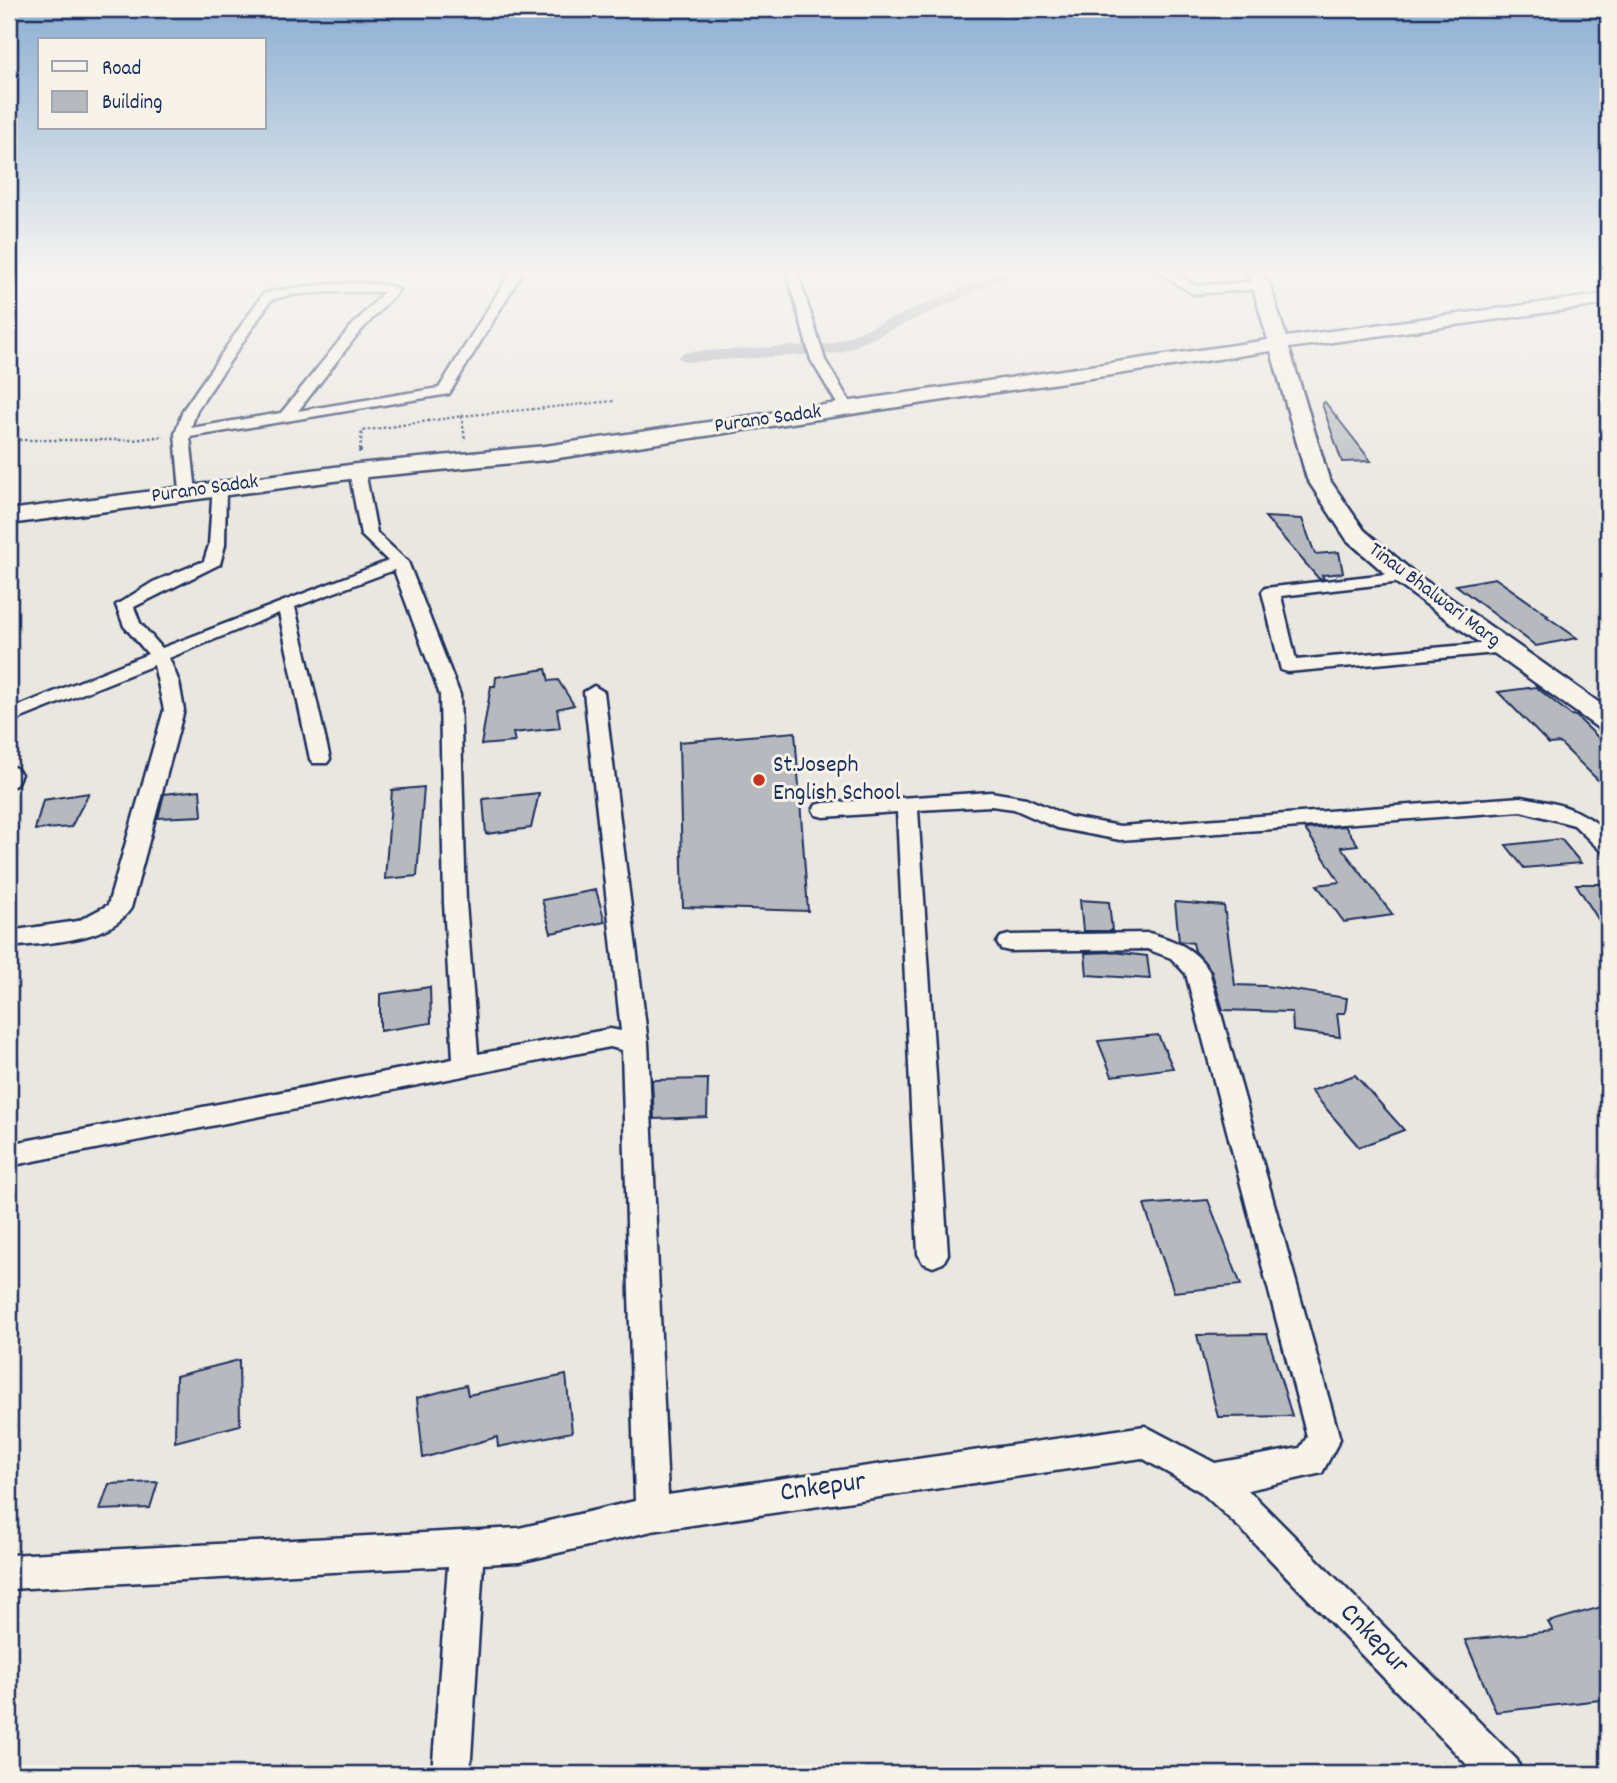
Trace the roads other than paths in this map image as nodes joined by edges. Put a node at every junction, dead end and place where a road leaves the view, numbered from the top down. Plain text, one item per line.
1 (226, 356) edge
2 (334, 356) edge
3 (465, 356) edge
4 (817, 356) edge
5 (1196, 356) edge
6 (1281, 356) edge
7 (847, 409) junction
8 (286, 417) junction
9 (182, 434) junction
10 (357, 471) junction
11 (218, 488) junction
12 (188, 492) junction
13 (9, 517) edge
14 (400, 562) junction
15 (1404, 577) junction
16 (286, 604) junction
17 (1501, 648) junction
18 (158, 655) junction
19 (594, 692) dead end
20 (9, 717) edge
21 (1608, 722) edge
22 (320, 759) dead end
23 (9, 772) edge
24 (9, 781) edge
25 (908, 806) junction
26 (824, 810) dead end
27 (1608, 845) edge
28 (9, 939) edge
29 (1009, 943) dead end
30 (635, 1043) junction
31 (466, 1066) junction
32 (9, 1155) edge
33 (933, 1254) dead end
34 (1213, 1480) junction
35 (652, 1514) junction
36 (467, 1549) junction
37 (9, 1572) edge
38 (451, 1774) edge
39 (1503, 1774) edge

1 - 9 street
2 - 8 street
3 - 8 street
4 - 7 street
5 - 7 main road, Purano Sadak
6 - 15 main road, Tinau Bhalwari Marg
7 - 10 main road, Purano Sadak
8 - 9 street
9 - 12 street
10 - 11 main road, Purano Sadak
10 - 14 street
11 - 12 main road, Purano Sadak
11 - 18 street
12 - 13 main road, Purano Sadak
14 - 16 street
14 - 31 street
15 - 17 main road, Tinau Bhalwari Marg
15 - 17 street
16 - 18 street
16 - 22 street
17 - 21 main road, Tinau Bhalwari Marg
18 - 20 street
18 - 28 street
19 - 30 street
23 - 24 street
25 - 26 street
25 - 27 street
25 - 33 street
29 - 34 street
30 - 31 street
30 - 35 street
31 - 32 street
34 - 35 street, Cnkepur
34 - 39 street, Cnkepur
35 - 36 street, Cnkepur
36 - 37 street, Cnkepur
36 - 38 street

